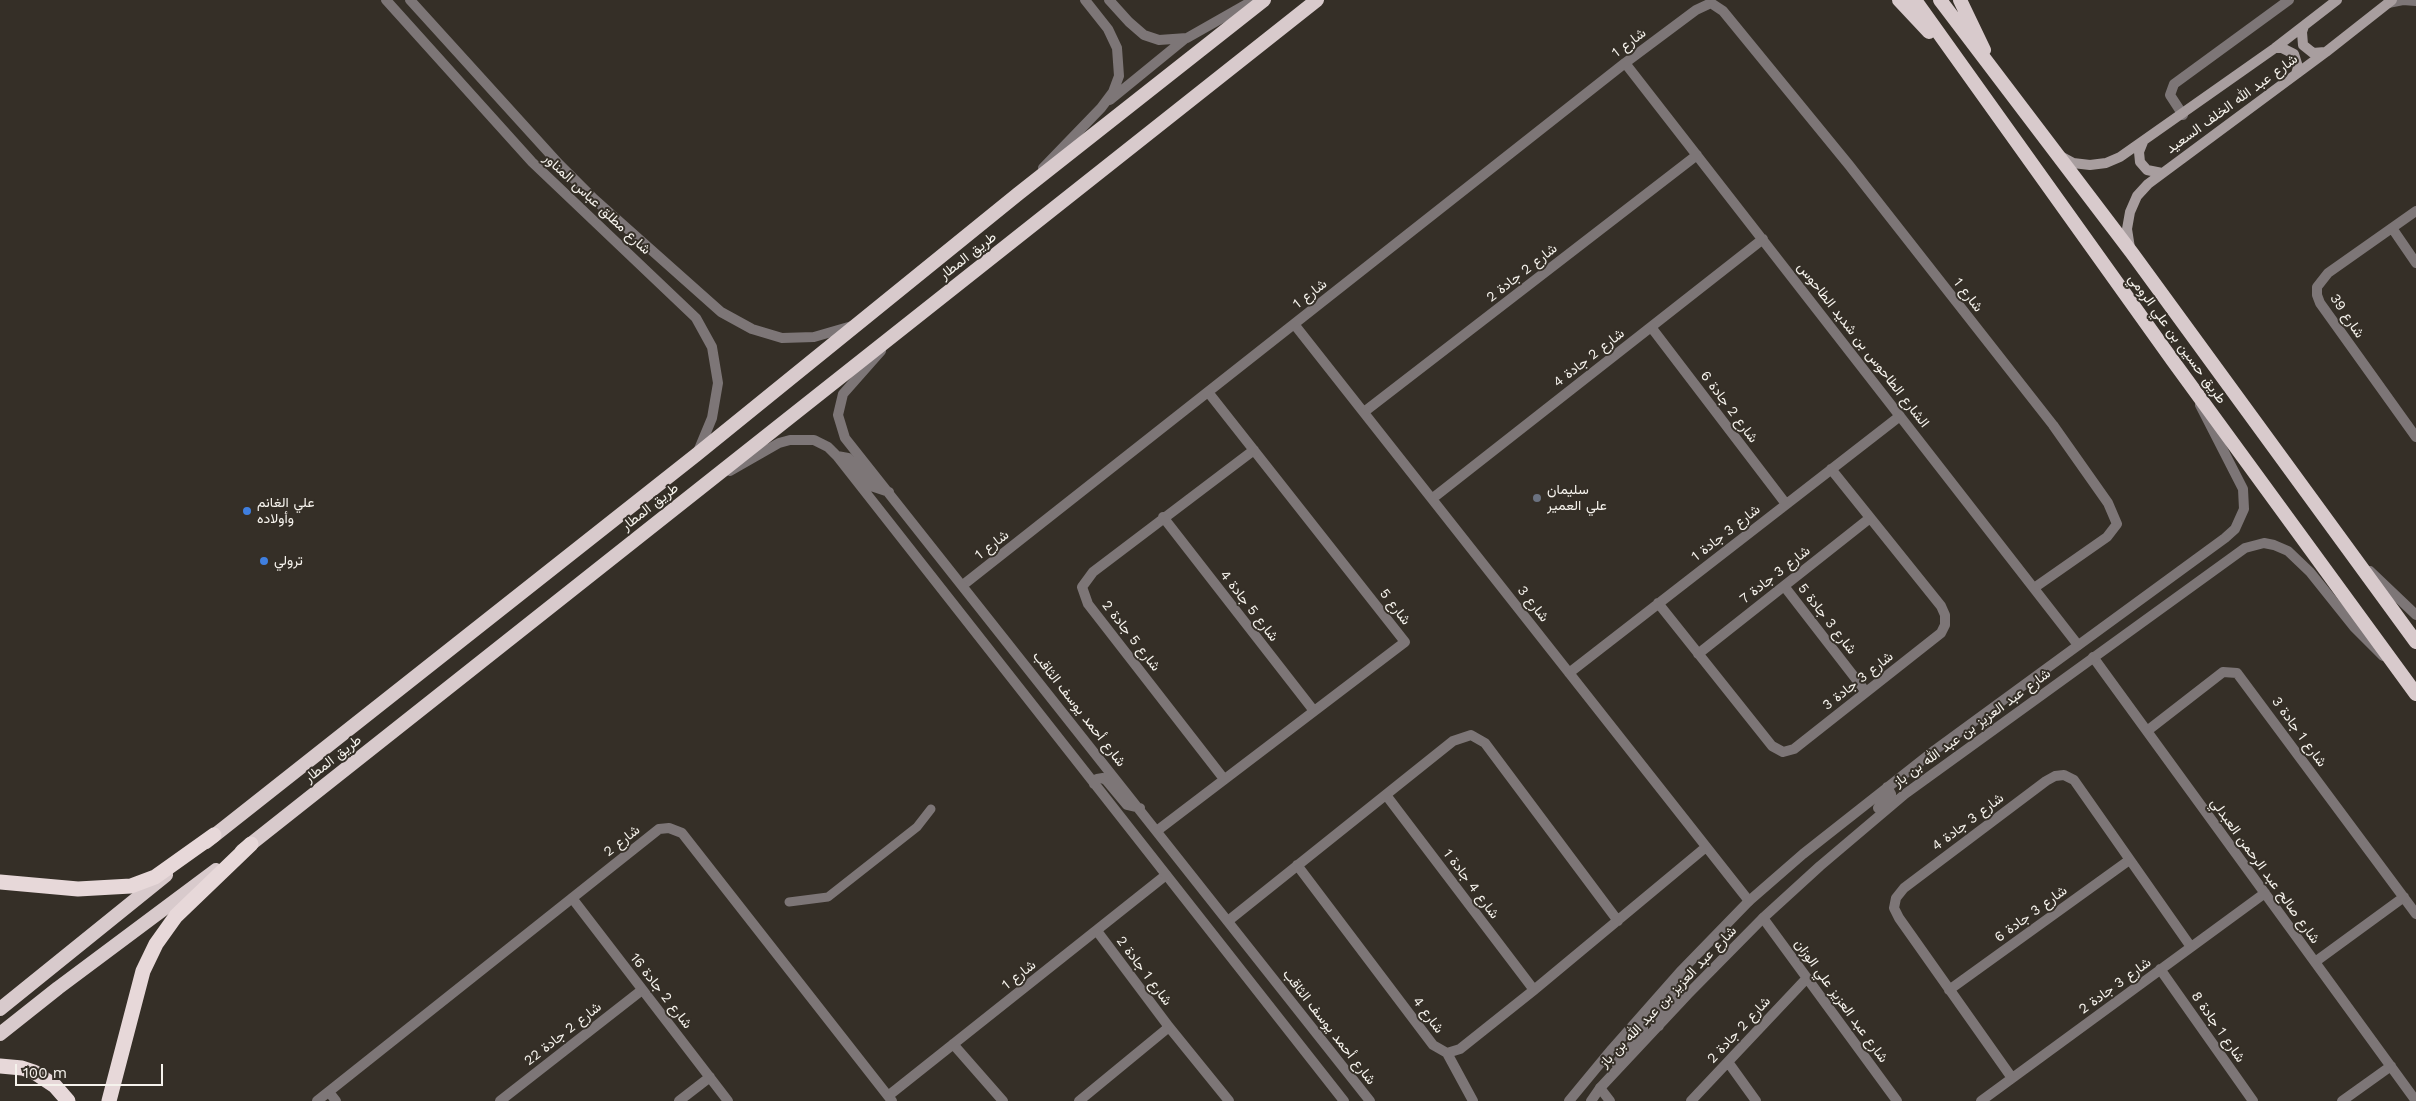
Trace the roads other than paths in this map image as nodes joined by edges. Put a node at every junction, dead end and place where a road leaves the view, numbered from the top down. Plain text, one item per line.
1 (386, 0) edge
2 (410, 0) edge
3 (1085, 0) edge
4 (1109, 0) edge
5 (1254, 0) edge
6 (1264, 0) edge
7 (1317, 0) edge
8 (1899, 0) edge
9 (1915, 0) edge
10 (1940, 0) edge
11 (1960, 0) edge
12 (2289, 0) edge
13 (2337, 0) edge
14 (2416, 1) edge
15 (2390, 2) edge
16 (2304, 26) junction
17 (1187, 38) junction
18 (2275, 48) junction
19 (1952, 52) junction
20 (2326, 52) junction
21 (1989, 62) junction
22 (1625, 63) junction
23 (2296, 74) junction
24 (1101, 108) junction
25 (2183, 115) junction
26 (2143, 142) junction
27 (1697, 155) junction
28 (2058, 155) junction
29 (2162, 173) junction
30 (1018, 194) junction
31 (2416, 211) edge
32 (2392, 228) junction
33 (1763, 240) junction
34 (647, 245) junction
35 (2132, 254) junction
36 (631, 256) junction
37 (2416, 262) edge
38 (1294, 324) junction
39 (856, 325) junction
40 (1651, 327) junction
41 (899, 330) junction
42 (2194, 390) junction
43 (1208, 392) junction
44 (1364, 412) junction
45 (1900, 416) junction
46 (2416, 437) edge
47 (1254, 450) junction
48 (696, 455) junction
49 (837, 456) junction
50 (1832, 469) junction
51 (699, 489) junction
52 (890, 492) junction
53 (1432, 498) junction
54 (1786, 504) junction
55 (1163, 518) junction
56 (1870, 518) junction
57 (2355, 559) junction
58 (963, 585) junction
59 (1784, 586) junction
60 (2034, 588) junction
61 (1658, 604) junction
62 (2416, 614) edge
63 (2416, 642) edge
64 (2078, 645) junction
65 (1698, 654) junction
66 (2092, 657) junction
67 (2398, 669) junction
68 (1569, 672) junction
69 (1866, 692) junction
70 (2416, 694) edge
71 (1314, 711) junction
72 (2147, 731) junction
73 (1935, 750) junction
74 (1224, 779) junction
75 (1094, 784) junction
76 (1888, 787) junction
77 (1905, 794) junction
78 (1386, 795) junction
79 (1140, 808) junction
80 (931, 809) dead end
81 (1158, 830) junction
82 (214, 835) junction
83 (1852, 839) junction
84 (251, 844) junction
85 (1706, 847) junction
86 (2128, 861) junction
87 (1297, 865) junction
88 (1166, 875) junction
89 (0, 882) edge
90 (2265, 893) junction
91 (2404, 897) junction
92 (572, 898) junction
93 (1750, 901) junction
94 (789, 902) dead end
95 (2416, 914) edge
96 (1763, 918) junction
97 (1228, 921) junction
98 (1618, 921) junction
99 (1096, 930) junction
100 (2191, 947) junction
101 (2315, 962) junction
102 (2160, 969) junction
103 (1680, 972) junction
104 (1807, 978) junction
105 (642, 990) junction
106 (1534, 990) junction
107 (1949, 990) junction
108 (0, 1009) edge
109 (1636, 1021) junction
110 (1659, 1026) junction
111 (1169, 1027) junction
112 (0, 1034) edge
113 (953, 1044) junction
114 (1447, 1053) junction
115 (1728, 1062) junction
116 (0, 1066) edge
117 (2391, 1066) junction
118 (1615, 1073) junction
119 (710, 1078) junction
120 (2012, 1078) junction
121 (1600, 1088) junction
122 (328, 1092) junction
123 (890, 1098) edge
124 (68, 1101) edge
125 (109, 1101) edge
126 (317, 1101) edge
127 (336, 1101) edge
128 (500, 1101) edge
129 (680, 1101) edge
130 (728, 1101) edge
131 (1003, 1101) edge
132 (1079, 1101) edge
133 (1229, 1101) edge
134 (1344, 1101) edge
135 (1370, 1101) edge
136 (1472, 1101) edge
137 (1569, 1101) edge
138 (1591, 1101) edge
139 (1610, 1101) edge
140 (1691, 1101) edge
141 (1756, 1101) edge
142 (1897, 1101) edge
143 (1981, 1101) edge
144 (2253, 1101) edge
145 (2342, 1101) edge
146 (2416, 1101) edge

1 - 36 street, شارع مطلق عباس المناور
2 - 34 street, شارع مطلق عباس المناور
3 - 24 street
4 - 17 street
5 - 17 street
6 - 30 highway, طريق المطار
7 - 41 highway, طريق المطار
8 - 19 highway
9 - 19 highway, طريق حسين بن علي الرومي
10 - 21 highway, طريق حسين بن علي الرومي
11 - 21 highway
12 - 25 street
13 - 16 main road, شارع عبد الله الخلف السعيد
14 - 15 street
15 - 20 main road, شارع عبد الله الخلف السعيد
16 - 18 main road, شارع عبد الله الخلف السعيد
16 - 20 main road
17 - 24 street
18 - 23 main road
18 - 25 main road, شارع عبد الله الخلف السعيد
19 - 42 highway, طريق حسين بن علي الرومي
20 - 23 main road, شارع عبد الله الخلف السعيد
21 - 28 highway, طريق حسين بن علي الرومي
22 - 27 street, الشارع الطاحوس بن شديد الطاحوس
22 - 38 street, شارع 1
22 - 60 street, شارع 1
23 - 29 main road, شارع عبد الله الخلف السعيد
24 - 30 street
25 - 26 main road, شارع عبد الله الخلف السعيد
26 - 28 main road, شارع عبد الله الخلف السعيد
26 - 29 main road
27 - 33 street, الشارع الطاحوس بن شديد الطاحوس
27 - 44 street, شارع 2 جادة 2
28 - 35 highway, طريق حسين بن علي الرومي
29 - 35 main road, شارع عبد الله الخلف السعيد
30 - 39 highway, طريق المطار
31 - 32 street, شارع 39
32 - 37 street
32 - 46 street, شارع 39
33 - 40 street, شارع 2 جادة 4
33 - 45 street, الشارع الطاحوس بن شديد الطاحوس
34 - 36 street
34 - 39 street, شارع مطلق عباس المناور
35 - 57 highway, طريق حسين بن علي الرومي
36 - 48 street, شارع مطلق عباس المناور
38 - 43 street, شارع 1
38 - 44 street, شارع 3
39 - 48 highway, طريق المطار
40 - 53 street, شارع 2 جادة 4
40 - 54 street, شارع 2 جادة 6
41 - 51 highway, طريق المطار
41 - 52 street, شارع أحمد يوسف الثاقب
42 - 64 street, شارع عبد العزيز بن عبد الله بن باز
42 - 67 highway, طريق حسين بن علي الرومي
43 - 47 street, شارع 5
43 - 58 street, شارع 1
44 - 53 street, شارع 3
45 - 50 street, شارع 3 جادة 1
45 - 60 street, الشارع الطاحوس بن شديد الطاحوس
47 - 55 street, شارع 5 جادة 2
47 - 71 street, شارع 5
48 - 82 highway, طريق المطار
49 - 51 street
49 - 52 street
49 - 75 street
50 - 54 street, شارع 3 جادة 1
50 - 56 street, شارع 3 جادة 3
51 - 84 highway, طريق المطار
52 - 58 street, شارع أحمد يوسف الثاقب
53 - 68 street, شارع 3
54 - 61 street, شارع 3 جادة 1
55 - 71 street, شارع 5 جادة 4
55 - 74 street, شارع 5 جادة 2
56 - 59 street, شارع 3 جادة 7
56 - 69 street, شارع 3 جادة 3
57 - 62 street
57 - 63 highway, طريق حسين بن علي الرومي
58 - 79 street, شارع أحمد يوسف الثاقب
59 - 65 street, شارع 3 جادة 7
59 - 69 street, شارع 3 جادة 5
60 - 64 street, الشارع الطاحوس بن شديد الطاحوس
61 - 65 street, شارع 3 جادة 3
61 - 68 street, شارع 3 جادة 1
64 - 73 street, شارع عبد العزيز بن عبد الله بن باز
65 - 69 street, شارع 3 جادة 3
66 - 67 street, شارع عبد العزيز بن عبد الله بن باز
66 - 72 street, شارع صالح عبد الرحمن العبدلي
66 - 77 street, شارع عبد العزيز بن عبد الله بن باز
67 - 70 highway, طريق حسين بن علي الرومي
68 - 85 street, شارع 3
71 - 74 street, شارع 5
72 - 90 street, شارع صالح عبد الرحمن العبدلي
72 - 91 street, شارع 1 جادة 3
73 - 76 street, شارع عبد العزيز بن عبد الله بن باز
73 - 77 street
74 - 81 street, شارع 5
75 - 79 street
75 - 88 street
76 - 83 street
76 - 93 street, شارع عبد العزيز بن عبد الله بن باز
77 - 83 street, شارع عبد العزيز بن عبد الله بن باز
78 - 87 street
78 - 98 street
78 - 106 street, شارع 4 جادة 1
79 - 81 street, شارع أحمد يوسف الثاقب
80 - 94 street
81 - 97 street, شارع أحمد يوسف الثاقب
82 - 89 highway
82 - 108 highway, طريق المطار
83 - 96 street, شارع عبد العزيز بن عبد الله بن باز
84 - 112 highway, طريق المطار
84 - 125 highway
85 - 93 street, شارع 3
85 - 98 street
86 - 100 street, شارع 3 جادة 4
86 - 107 street, شارع 3 جادة 6
86 - 107 street, شارع 3 جادة 4
87 - 97 street
87 - 114 street, شارع 4
88 - 99 street, شارع 1
88 - 134 street
90 - 100 street, شارع 3 جادة 2
90 - 101 street, شارع صالح عبد الرحمن العبدلي
91 - 95 street, شارع 1 جادة 3
91 - 101 street
92 - 105 street, شارع 2 جادة 16
92 - 122 street, شارع 2
92 - 123 street, شارع 2
93 - 103 street, شارع عبد العزيز بن عبد الله بن باز
96 - 104 street, شارع عبد العزيز علي الوزان
96 - 110 street, شارع عبد العزيز بن عبد الله بن باز
97 - 135 street, شارع أحمد يوسف الثاقب
98 - 106 street
99 - 111 street, شارع 1 جادة 2
99 - 113 street, شارع 1
100 - 102 street, شارع 3 جادة 2
101 - 117 street, شارع صالح عبد الرحمن العبدلي
102 - 120 street, شارع 3 جادة 2
102 - 144 street, شارع 1 جادة 8
103 - 109 street, شارع عبد العزيز بن عبد الله بن باز
103 - 110 street
104 - 115 street, شارع 2 جادة 2
104 - 142 street, شارع عبد العزيز علي الوزان
105 - 119 street, شارع 2 جادة 16
105 - 128 street, شارع 2 جادة 22
106 - 114 street
107 - 120 street, شارع 3 جادة 4
109 - 118 street
109 - 137 street, شارع عبد العزيز بن عبد الله بن باز
110 - 118 street, شارع عبد العزيز بن عبد الله بن باز
111 - 132 street, شارع 1 جادة 2
111 - 133 street, شارع 1 جادة 2
113 - 123 street, شارع 1
113 - 131 street
114 - 136 street
115 - 140 street, شارع 2 جادة 2
115 - 141 street
116 - 124 highway
117 - 145 street
117 - 146 street, شارع صالح عبد الرحمن العبدلي
118 - 121 street, شارع عبد العزيز بن عبد الله بن باز
119 - 129 street
119 - 130 street, شارع 2 جادة 16
120 - 143 street, شارع 3 جادة 2
121 - 138 street, شارع عبد العزيز بن عبد الله بن باز
121 - 139 street
122 - 126 street, شارع 2
122 - 127 street

